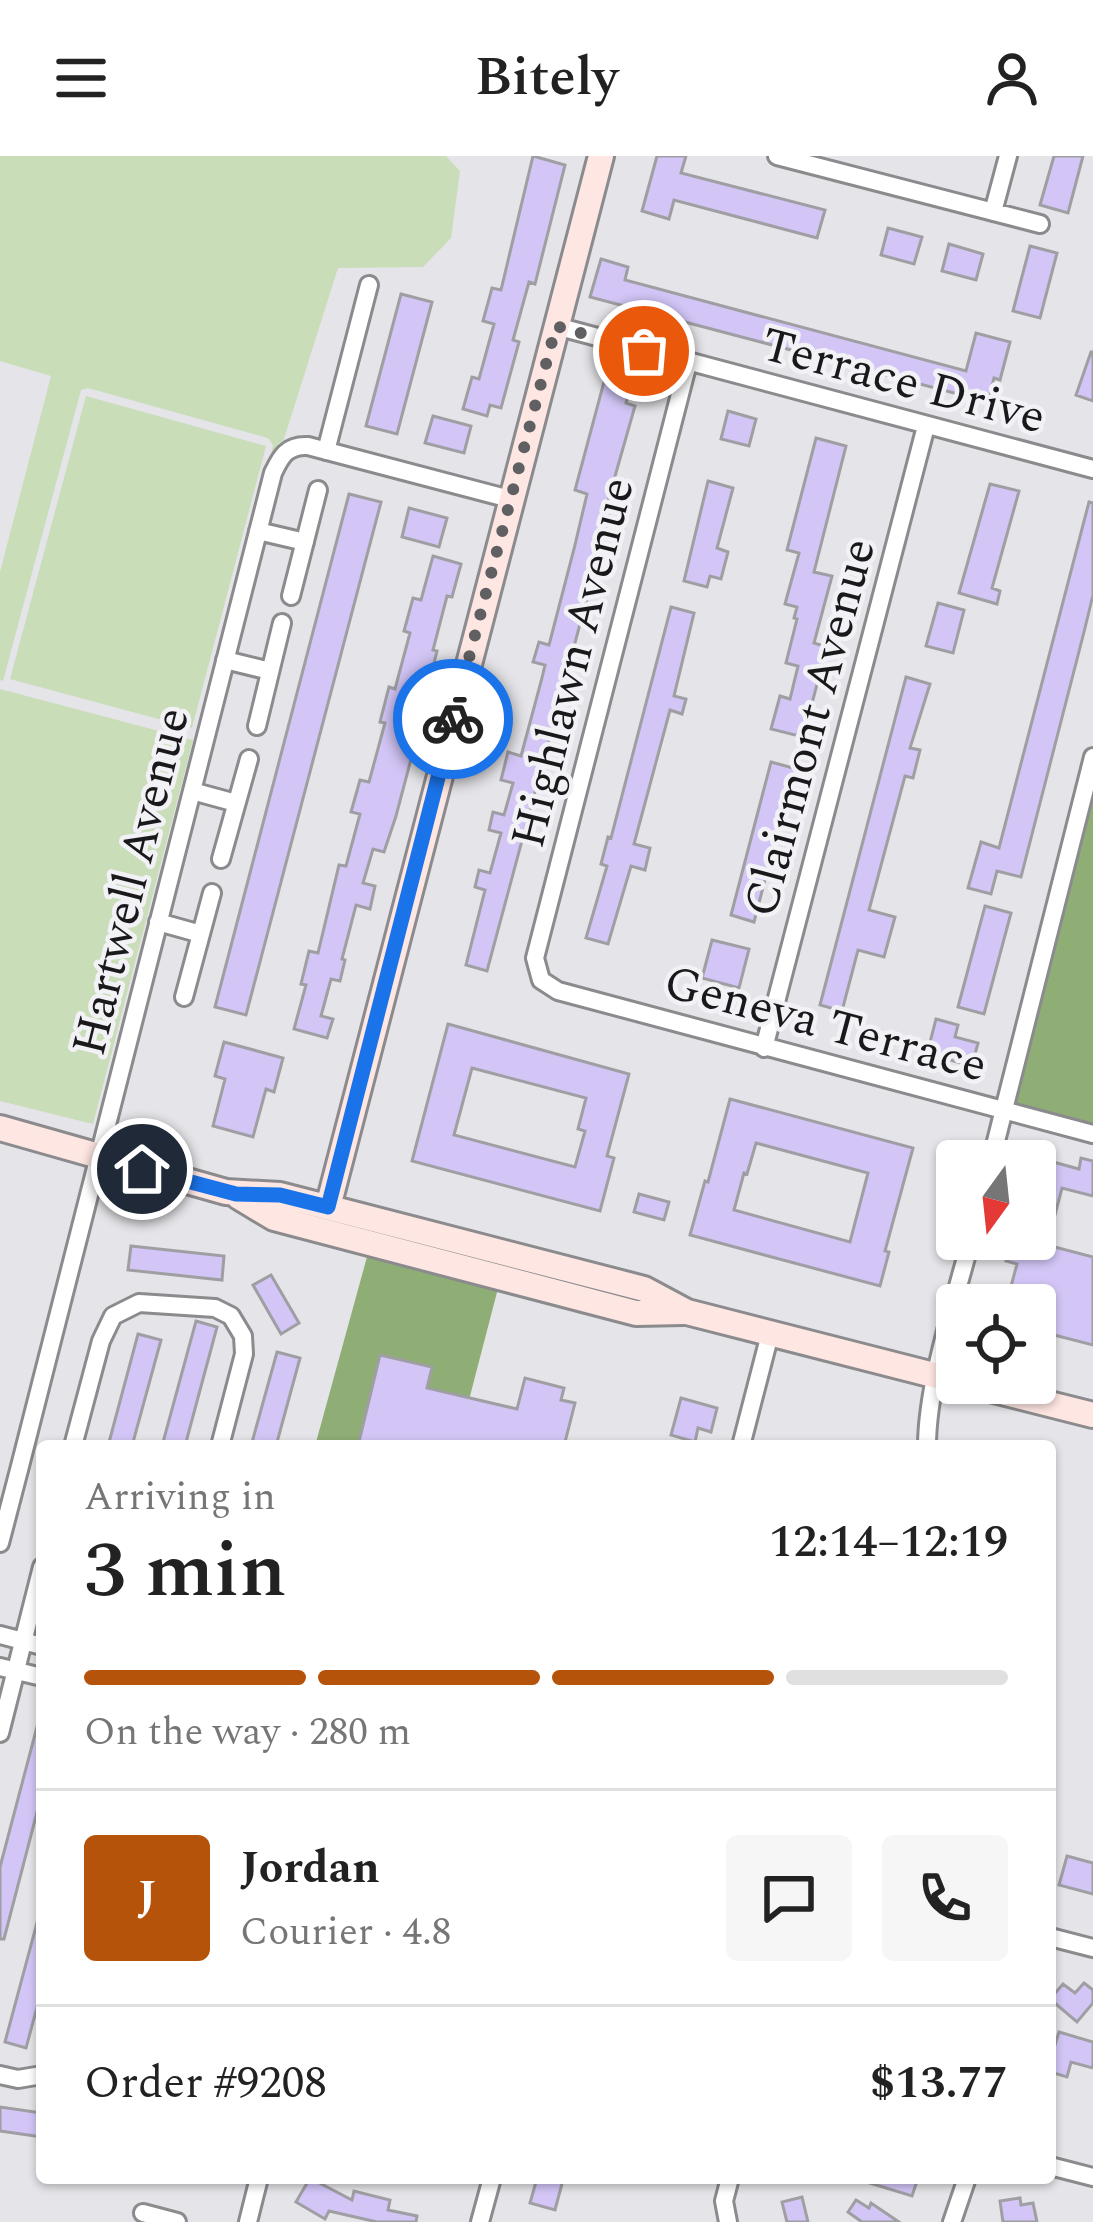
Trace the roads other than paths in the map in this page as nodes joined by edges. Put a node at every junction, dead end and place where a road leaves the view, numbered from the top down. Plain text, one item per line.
1 (601, 156) edge
2 (777, 156) edge
3 (1008, 156) edge
4 (993, 212) junction
5 (1040, 224) dead end
6 (369, 285) dead end
7 (556, 326) junction
8 (688, 363) junction
9 (926, 426) junction
10 (326, 451) junction
11 (1093, 470) edge
12 (318, 490) dead end
13 (510, 499) junction
14 (258, 531) junction
15 (304, 542) junction
16 (291, 596) dead end
17 (282, 623) dead end
18 (225, 660) junction
19 (270, 671) junction
20 (257, 726) dead end
21 (1093, 757) edge
22 (249, 759) dead end
23 (192, 791) junction
24 (236, 803) junction
25 (221, 859) dead end
26 (212, 893) dead end
27 (158, 922) junction
28 (201, 934) junction
29 (542, 980) joint
30 (184, 997) dead end
31 (764, 1048) junction
32 (1004, 1110) junction
33 (0, 1128) edge
34 (1093, 1134) edge
35 (996, 1140) edge
36 (100, 1158) junction
37 (236, 1194) junction
38 (328, 1207) junction
39 (687, 1312) junction
40 (770, 1334) junction
41 (936, 1375) edge
42 (937, 1404) edge
43 (1052, 1404) edge
44 (1093, 1414) edge
45 (75, 1440) edge
46 (222, 1440) edge
47 (743, 1440) edge
48 (927, 1440) edge
49 (0, 1544) edge
50 (0, 1635) edge
51 (33, 1643) edge
52 (9, 1669) edge
53 (0, 1732) edge
54 (1056, 1939) edge
55 (1093, 1948) edge
56 (0, 2075) edge
57 (36, 2076) edge
58 (1056, 2167) edge
59 (1093, 2177) edge
60 (258, 2184) edge
61 (490, 2184) edge
62 (728, 2184) edge
63 (965, 2184) edge
64 (143, 2213) dead end
65 (177, 2222) edge
66 (248, 2222) edge
67 (480, 2222) edge
68 (728, 2222) edge
69 (952, 2222) edge

1 - 7 main road
2 - 4 street
3 - 4 street
4 - 5 street
6 - 10 street
7 - 8 street, Terrace Drive
7 - 13 main road
8 - 9 street, Terrace Drive
8 - 29 street, Highlawn Avenue
9 - 11 street, Terrace Drive
9 - 31 street, Clairmont Avenue
10 - 13 street
10 - 14 street, Hartwell Avenue
12 - 15 street
13 - 38 main road
14 - 15 street
14 - 18 street, Hartwell Avenue
15 - 16 street
17 - 19 street
18 - 19 street
18 - 23 street, Hartwell Avenue
19 - 20 street
21 - 32 street
22 - 24 street
23 - 24 street
23 - 27 street, Hartwell Avenue
24 - 25 street
26 - 28 street
27 - 28 street
27 - 36 street, Hartwell Avenue
28 - 30 street
29 - 31 street, Geneva Terrace
31 - 32 street, Geneva Terrace
32 - 34 street, Geneva Terrace
32 - 35 street
33 - 36 main road
36 - 37 main road
36 - 49 street, Hartwell Avenue
37 - 38 main road
37 - 39 main road
38 - 39 main road
39 - 40 main road
40 - 41 main road
40 - 47 street
42 - 48 street
43 - 44 main road
45 - 46 street
50 - 51 street
51 - 52 street
52 - 53 street
54 - 55 street
56 - 57 street
58 - 59 street
60 - 66 street
61 - 67 street
62 - 68 street
63 - 69 street
64 - 65 street

